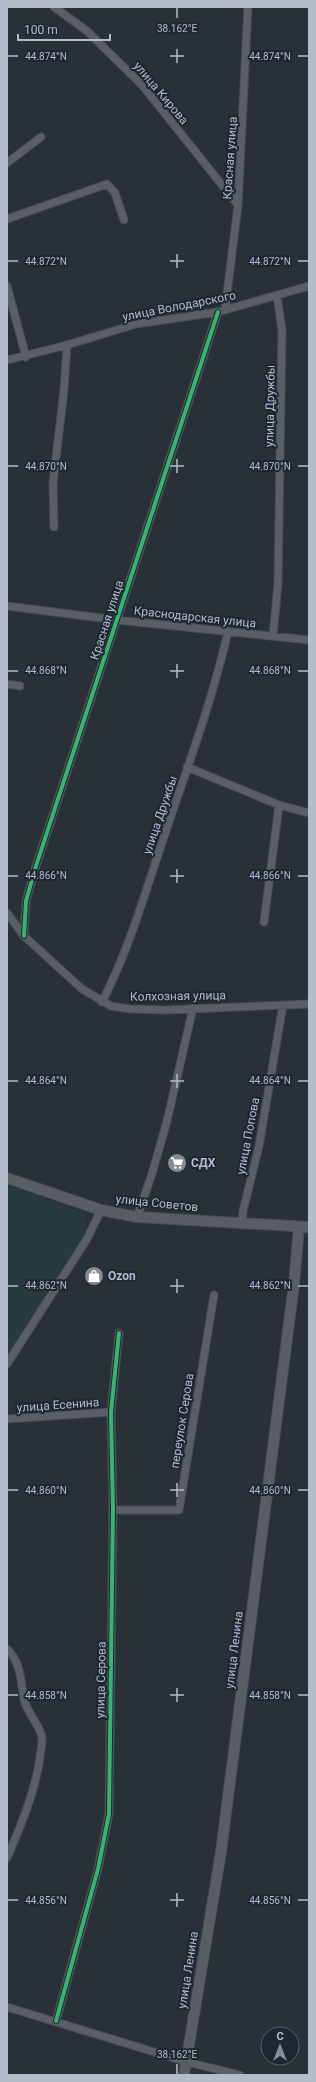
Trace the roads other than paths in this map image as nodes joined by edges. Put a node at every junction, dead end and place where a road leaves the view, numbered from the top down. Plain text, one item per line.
1 (54, 7) edge
2 (248, 7) edge
3 (41, 138) dead end
4 (7, 163) edge
5 (238, 205) junction
6 (7, 219) edge
7 (124, 220) dead end
8 (7, 286) edge
9 (309, 286) edge
10 (277, 295) junction
11 (222, 311) junction
12 (67, 345) junction
13 (26, 357) junction
14 (7, 360) edge
15 (54, 527) dead end
16 (7, 606) edge
17 (117, 620) junction
18 (228, 631) junction
19 (273, 636) junction
20 (309, 640) edge
21 (7, 684) edge
22 (20, 686) dead end
23 (187, 767) junction
24 (279, 805) junction
25 (309, 812) edge
26 (7, 913) edge
27 (264, 922) dead end
28 (24, 936) junction
29 (102, 1002) junction
30 (309, 1004) edge
31 (283, 1005) junction
32 (193, 1008) junction
33 (7, 1178) edge
34 (102, 1210) junction
35 (137, 1217) junction
36 (242, 1223) junction
37 (304, 1227) edge
38 (214, 1295) dead end
39 (119, 1333) dead end
40 (7, 1364) edge
41 (111, 1412) junction
42 (7, 1419) edge
43 (113, 1510) junction
44 (7, 1649) edge
45 (7, 1858) edge
46 (7, 2007) edge
47 (56, 2021) junction
48 (187, 2062) junction
49 (184, 2075) edge
50 (240, 2075) edge

1 - 5 street, улица Кирова
2 - 5 street, Красная улица
3 - 4 street
5 - 11 street, Красная улица
6 - 7 street
8 - 13 street
9 - 10 street, улица Володарского
10 - 11 street, улица Володарского
10 - 19 street, улица Дружбы
11 - 12 street, улица Володарского
11 - 17 street, Красная улица
12 - 13 street, улица Володарского
12 - 15 street
13 - 14 street, улица Володарского
16 - 17 street, Краснодарская улица
17 - 18 street, Краснодарская улица
17 - 28 street, Красная улица
18 - 19 street, Краснодарская улица
18 - 23 street, улица Дружбы
19 - 20 street, Краснодарская улица
21 - 22 street
23 - 24 street
23 - 29 street, улица Дружбы
24 - 25 street
24 - 27 street
26 - 28 street, Колхозная улица
28 - 29 street, Колхозная улица
29 - 32 street, Колхозная улица
30 - 31 street, Колхозная улица
31 - 32 street, Колхозная улица
31 - 36 street, улица Попова
32 - 35 street
33 - 34 main road, улица Советов
34 - 35 main road, улица Советов
34 - 40 street
35 - 36 main road, улица Советов
36 - 37 main road, улица Советов
37 - 48 main road, улица Ленина
38 - 43 street, переулок Серова
39 - 41 street, улица Серова
41 - 42 street, улица Есенина
41 - 43 street, улица Серова
43 - 47 street, улица Серова
44 - 45 street
46 - 47 street
47 - 48 street
48 - 49 main road, улица Ленина
48 - 50 street

